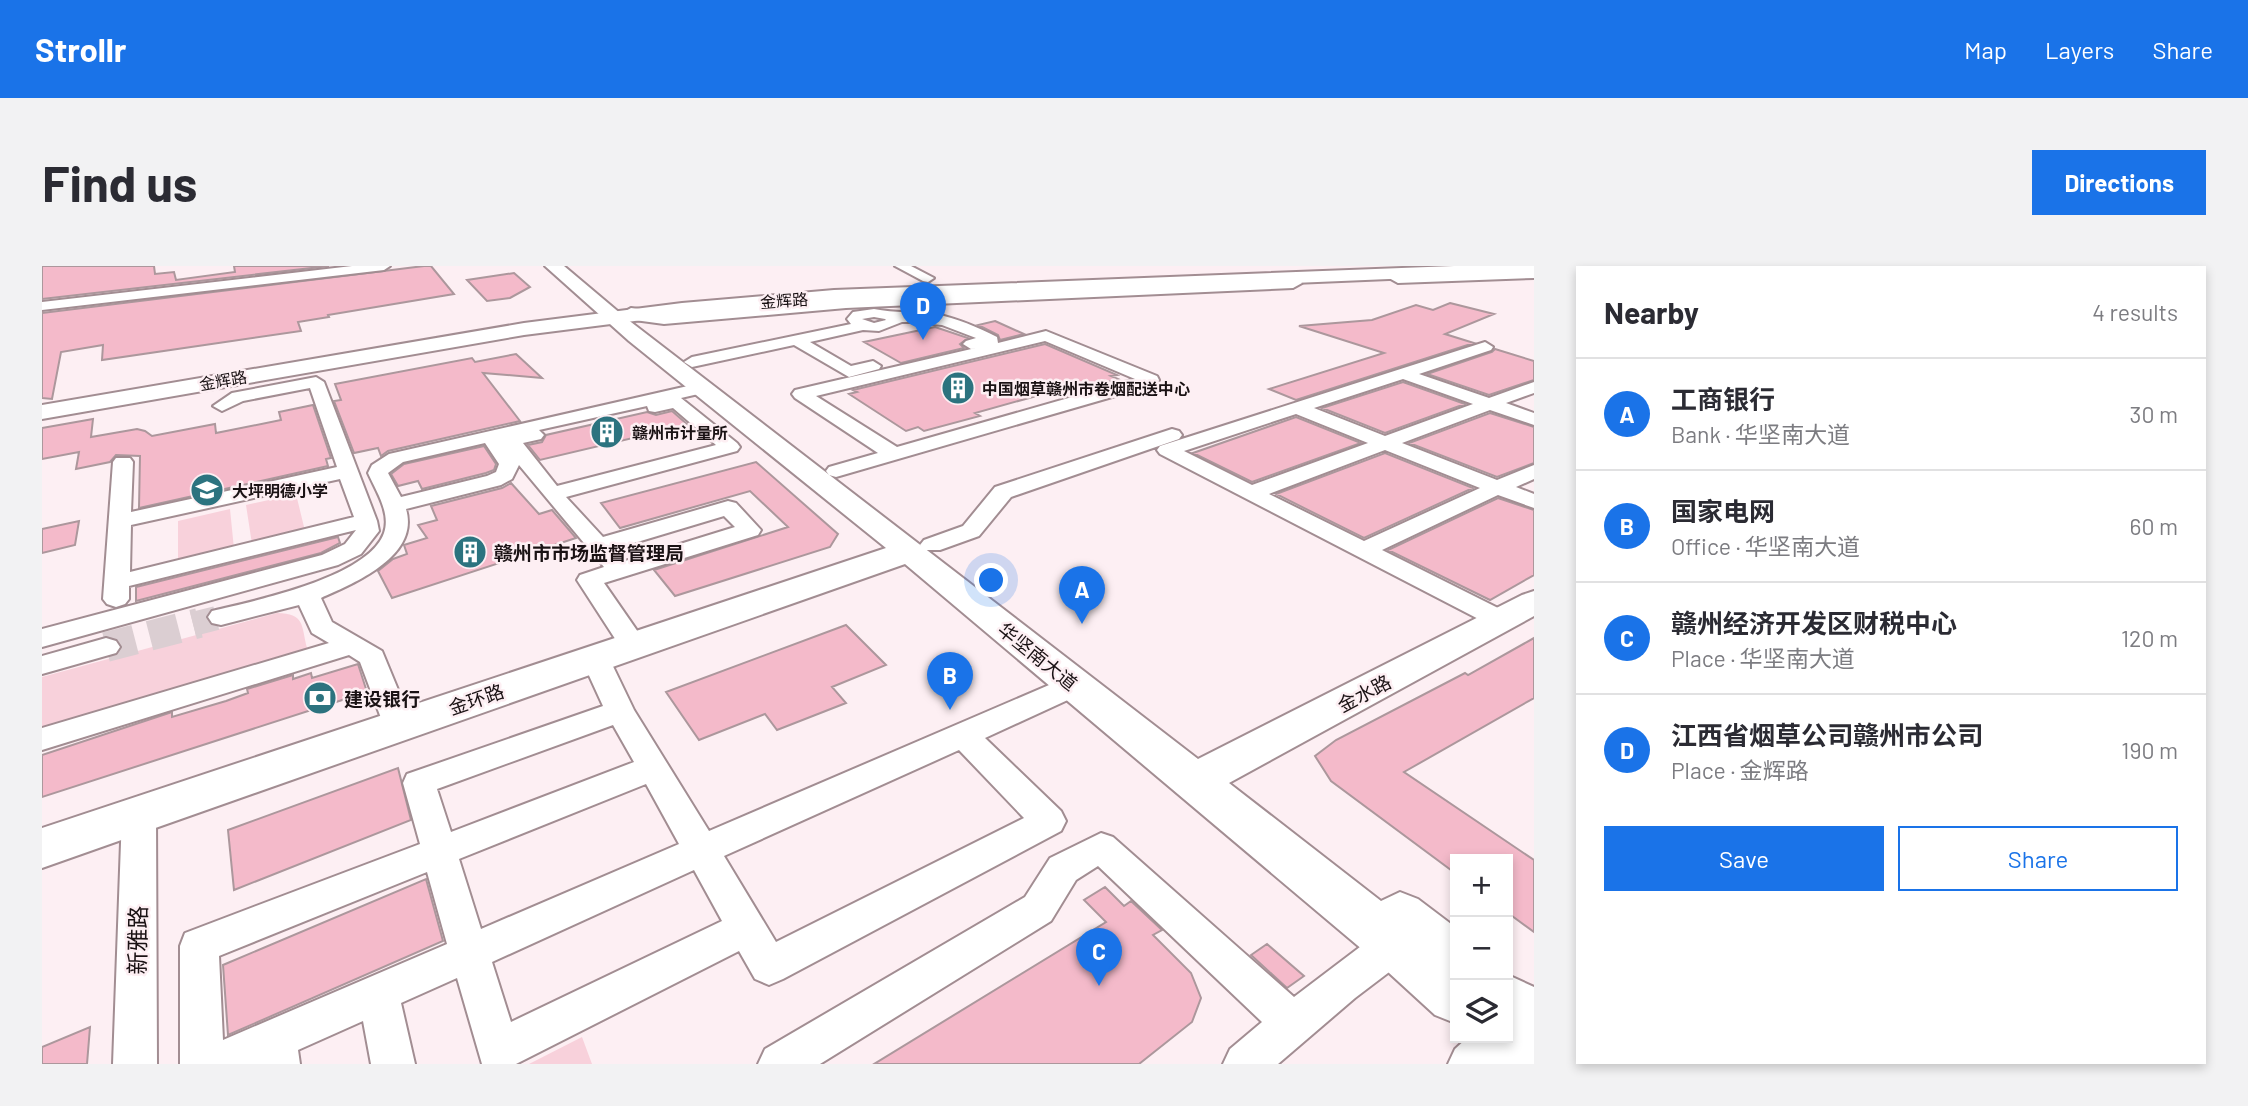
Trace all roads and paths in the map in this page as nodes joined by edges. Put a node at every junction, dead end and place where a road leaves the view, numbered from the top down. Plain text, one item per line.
1 (384, 266) edge
2 (554, 266) edge
3 (570, 266) edge
4 (901, 266) edge
5 (1231, 266) edge
6 (1358, 266) edge
7 (1534, 268) edge
8 (1534, 273) edge
9 (928, 278) junction
10 (691, 298) junction
11 (42, 306) edge
12 (715, 306) junction
13 (625, 308) junction
14 (537, 322) junction
15 (796, 340) junction
16 (1485, 347) dead end
17 (1404, 374) junction
18 (696, 375) junction
19 (1534, 387) edge
20 (42, 396) edge
21 (222, 402) junction
22 (1489, 403) junction
23 (1300, 409) junction
24 (42, 412) edge
25 (1534, 419) edge
26 (1172, 435) dead end
27 (491, 436) junction
28 (1386, 442) junction
29 (892, 453) junction
30 (123, 462) dead end
31 (348, 471) junction
32 (836, 471) junction
33 (1534, 471) edge
34 (1498, 488) junction
35 (1251, 493) junction
36 (552, 494) junction
37 (1534, 502) edge
38 (393, 506) junction
39 (120, 521) junction
40 (366, 521) junction
41 (599, 546) junction
42 (921, 548) junction
43 (1363, 550) junction
44 (620, 570) junction
45 (117, 582) junction
46 (307, 595) junction
47 (1517, 611) edge
48 (222, 617) tunnel mouth
49 (115, 619) junction
50 (42, 638) edge
51 (353, 645) junction
52 (633, 645) junction
53 (106, 647) tunnel mouth
54 (595, 658) junction
55 (42, 665) edge
56 (1073, 686) junction
57 (620, 711) junction
58 (398, 726) junction
59 (962, 734) junction
60 (42, 740) edge
61 (652, 768) junction
62 (1206, 776) junction
63 (139, 815) junction
64 (42, 848) edge
65 (701, 850) junction
66 (440, 852) junction
67 (746, 928) junction
68 (1395, 944) junction
69 (469, 953) junction
70 (1450, 955) edge
71 (1450, 992) edge
72 (378, 993) junction
73 (1294, 1024) junction
74 (1516, 1029) edge
75 (277, 1051) edge
76 (135, 1064) edge
77 (202, 1064) edge
78 (218, 1064) edge
79 (393, 1064) edge
80 (780, 1064) edge
81 (1245, 1064) edge
82 (1471, 1064) edge

1 - 11 street
2 - 13 main road, 华坚南大道
3 - 13 main road, 华坚南大道
4 - 9 street
5 - 9 main road
6 - 10 main road, 金辉路
7 - 12 main road, 金辉路
8 - 13 main road
9 - 13 main road
10 - 13 main road, 金辉路
10 - 13 main road
12 - 13 main road
12 - 13 main road, 金辉路
13 - 14 main road, 金辉路
13 - 14 main road
13 - 18 main road, 华坚南大道
14 - 20 main road, 金辉路
14 - 21 main road, 金辉路
15 - 15 street
15 - 18 street
16 - 17 street
17 - 22 street
17 - 23 street
18 - 27 street
18 - 32 main road, 华坚南大道
18 - 42 main road, 华坚南大道
19 - 22 street
21 - 24 main road, 金辉路
21 - 31 street
22 - 25 street
22 - 28 street
23 - 28 street
23 - 35 street
26 - 42 street
27 - 38 street
27 - 38 street
28 - 34 street
28 - 35 street
29 - 29 street
29 - 32 street
30 - 39 street
31 - 39 street
31 - 40 street
32 - 42 main road, 华坚南大道
33 - 34 street
34 - 37 street
34 - 43 street
35 - 43 street
36 - 36 street
36 - 41 street
38 - 46 street
39 - 45 street
40 - 45 street
40 - 49 street
41 - 44 street
41 - 44 street
42 - 52 main road, 金环路
42 - 56 main road, 华坚南大道
42 - 62 main road, 华坚南大道
43 - 47 street
44 - 52 street
45 - 49 street
46 - 48 street
46 - 51 street
47 - 62 main road, 金水路
49 - 50 street
51 - 58 street
51 - 60 street
52 - 54 main road, 金环路
53 - 55 street
54 - 57 street
54 - 58 main road, 金环路
56 - 59 street
56 - 62 main road, 华坚南大道
57 - 61 street
57 - 66 street
58 - 63 main road, 金环路
59 - 65 street
59 - 67 street
61 - 65 street
61 - 66 street
62 - 68 main road, 华坚南大道
62 - 70 main road, 华坚南大道
63 - 64 main road, 金环路
63 - 76 street, 新雅路
65 - 67 street
65 - 69 street
66 - 69 street
66 - 77 street
67 - 69 street
68 - 71 main road, 华坚南大道
68 - 73 street
69 - 72 street
72 - 75 street
72 - 79 street
73 - 80 street
73 - 81 street
74 - 82 street
75 - 78 street

